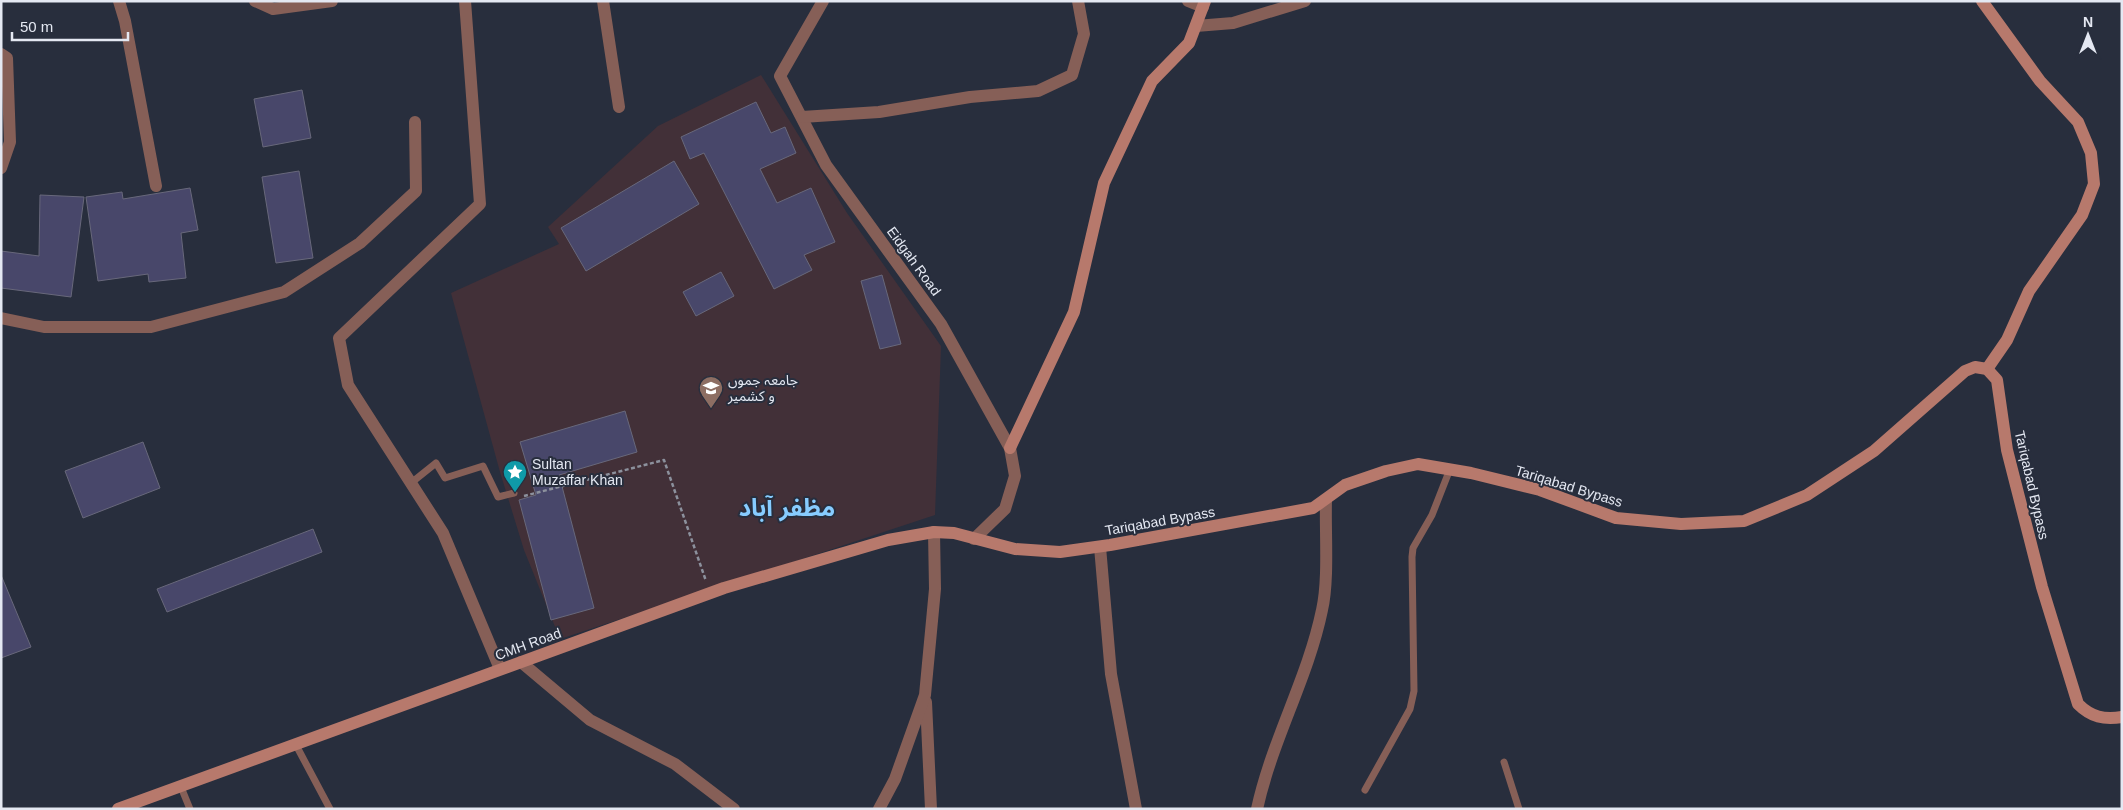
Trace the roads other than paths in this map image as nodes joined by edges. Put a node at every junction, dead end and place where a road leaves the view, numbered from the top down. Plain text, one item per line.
1 (119, 1) edge
2 (255, 1) edge
3 (332, 1) edge
4 (466, 1) edge
5 (603, 1) edge
6 (823, 1) edge
7 (1078, 1) edge
8 (1188, 1) edge
9 (1305, 1) edge
10 (1982, 1) edge
11 (1204, 4) edge
12 (1196, 26) junction
13 (1, 54) edge
14 (619, 107) dead end
15 (802, 118) junction
16 (415, 122) dead end
17 (1, 168) edge
18 (156, 186) dead end
19 (1, 318) edge
20 (1987, 368) junction
21 (1010, 448) junction
22 (1450, 469) junction
23 (411, 483) junction
24 (514, 493) road end
25 (1326, 500) junction
26 (934, 532) junction
27 (954, 533) joint
28 (974, 539) junction
29 (1100, 547) junction
30 (521, 662) junction
31 (500, 669) junction
32 (925, 695) junction
33 (2122, 717) edge
34 (296, 744) junction
35 (1504, 762) dead end
36 (181, 787) junction
37 (1365, 790) dead end
38 (118, 809) edge
39 (190, 809) edge
40 (330, 809) edge
41 (734, 809) edge
42 (879, 809) edge
43 (931, 809) edge
44 (1136, 809) edge
45 (1257, 809) edge
46 (1519, 809) edge

1 - 18 street
2 - 3 street
4 - 23 street
5 - 14 street
6 - 15 street, Eidgah Road
7 - 15 street
8 - 11 street
9 - 12 street
10 - 20 street
11 - 12 street
12 - 21 street
13 - 17 street
15 - 21 street, Eidgah Road
16 - 19 street
20 - 22 street, Tariqabad Bypass
20 - 33 street, Tariqabad Bypass
21 - 28 street, Eidgah Road
22 - 25 street, Tariqabad Bypass
22 - 37 lane
23 - 24 lane
23 - 31 street
25 - 29 street, Tariqabad Bypass
25 - 45 street
26 - 27 street, CMH Road
26 - 30 street, CMH Road
26 - 32 street
27 - 28 street, Tariqabad Bypass
28 - 29 street, Tariqabad Bypass
29 - 44 street
30 - 31 street, CMH Road
30 - 41 street
31 - 34 street, CMH Road
32 - 42 street
32 - 43 street
34 - 36 street, CMH Road
34 - 40 lane
35 - 46 lane
36 - 38 street, CMH Road
36 - 39 lane

